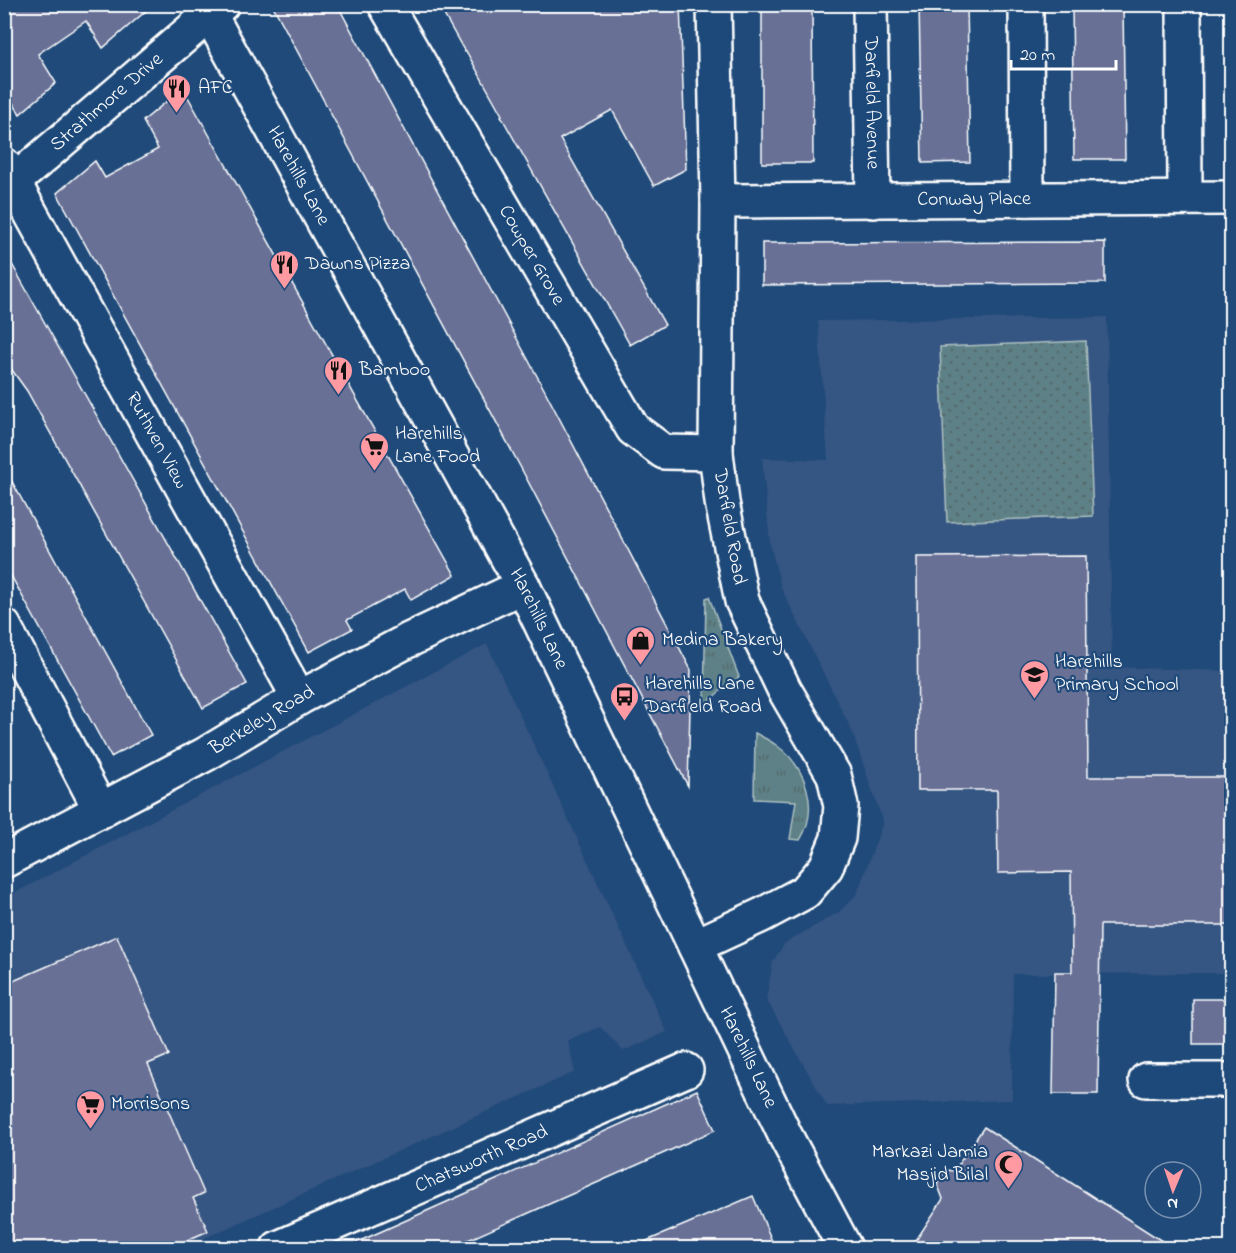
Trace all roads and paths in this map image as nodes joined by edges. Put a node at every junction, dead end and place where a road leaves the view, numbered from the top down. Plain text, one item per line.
1 (385, 4) edge
2 (714, 4) edge
3 (870, 4) edge
4 (1026, 4) edge
5 (1184, 4) edge
6 (212, 8) edge
7 (8, 179) edge
8 (1185, 198) junction
9 (1232, 198) edge
10 (1027, 200) junction
11 (718, 201) junction
12 (873, 201) junction
13 (716, 453) junction
14 (523, 586) junction
15 (4, 626) edge
16 (299, 698) junction
17 (101, 811) junction
18 (4, 861) edge
19 (694, 946) junction
20 (686, 1070) dead end
21 (1146, 1080) dead end
22 (1232, 1080) edge
23 (278, 1248) edge
24 (845, 1248) edge

1 - 13 street, Cowper Grove
2 - 11 street, Darfield Road
3 - 12 street, Darfield Avenue
4 - 10 street
5 - 8 street
6 - 7 street, Strathmore Drive
6 - 14 street, Harehills Lane
7 - 16 street, Ruthven View
8 - 9 street, Conway Place
8 - 10 street, Conway Place
10 - 12 street, Conway Place
11 - 12 street, Conway Place
11 - 13 street, Darfield Road
13 - 19 street, Darfield Road
14 - 16 street, Berkeley Road
14 - 19 street, Harehills Lane
15 - 17 street
16 - 17 street, Berkeley Road
17 - 18 street, Berkeley Road
19 - 24 street, Harehills Lane
20 - 23 street, Chatsworth Road
21 - 22 street

